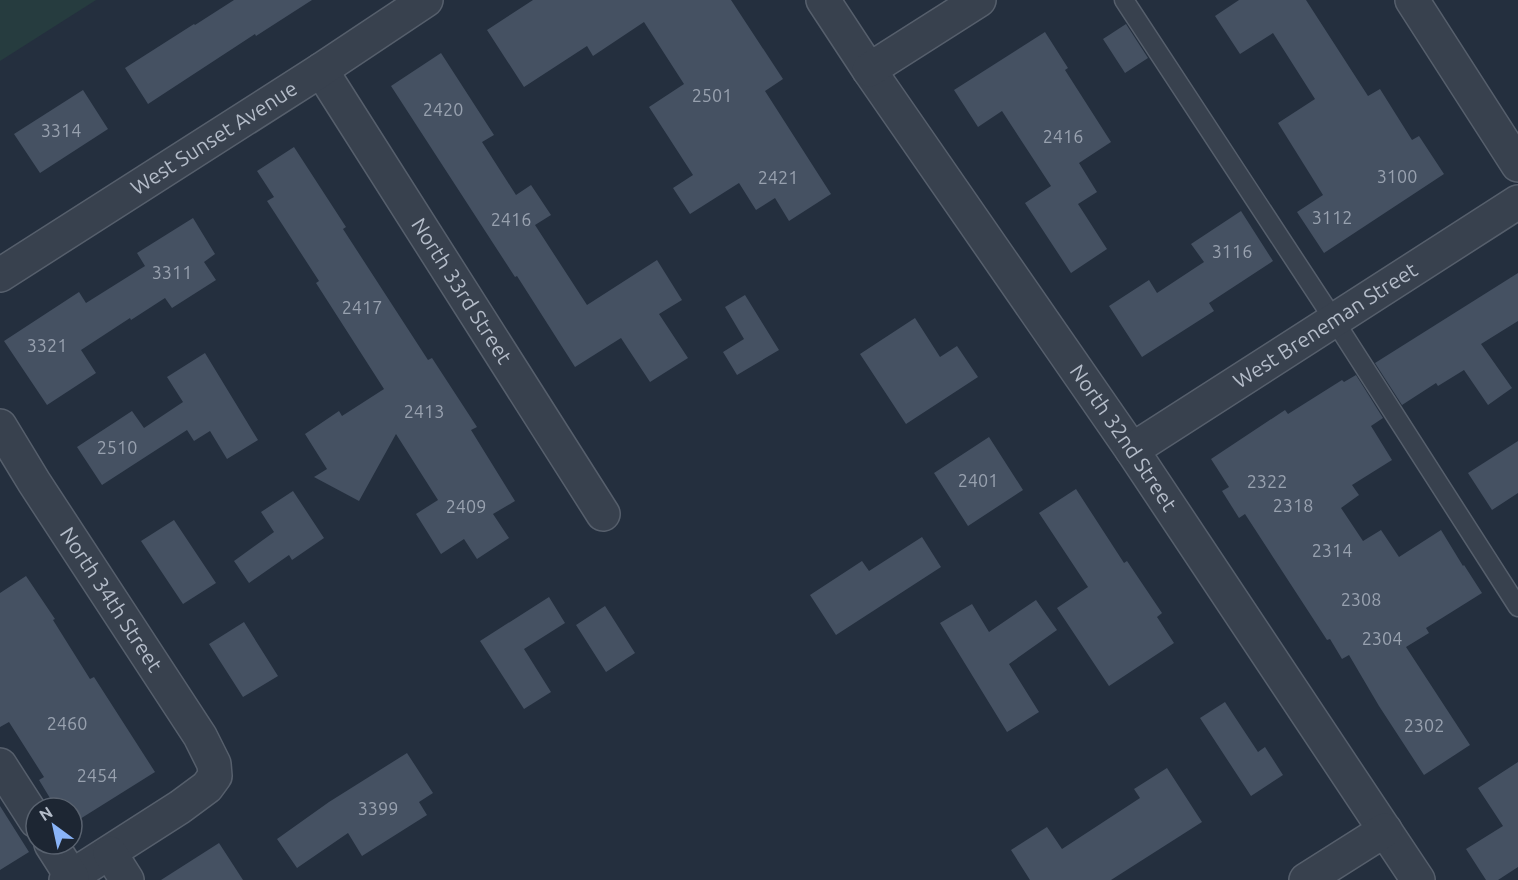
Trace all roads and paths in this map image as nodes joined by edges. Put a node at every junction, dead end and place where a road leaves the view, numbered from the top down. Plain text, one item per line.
1 (426, 0) edge
2 (823, 0) edge
3 (979, 0) edge
4 (1124, 0) edge
5 (1412, 0) edge
6 (321, 70) junction
7 (869, 70) junction
8 (1518, 165) edge
9 (1518, 202) edge
10 (0, 275) edge
11 (1334, 320) junction
12 (0, 426) edge
13 (1132, 450) junction
14 (603, 513) dead end
15 (1518, 607) edge
16 (0, 765) edge
17 (24, 802) edge
18 (1385, 830) junction
19 (110, 853) junction
20 (57, 856) edge
21 (69, 878) edge
22 (127, 880) edge
23 (1306, 880) edge
24 (1418, 880) edge

1 - 6 street, West Sunset Avenue
2 - 7 street, North 32nd Street
3 - 7 street
4 - 11 lane
5 - 8 street
6 - 10 street, West Sunset Avenue
6 - 14 street, North 33rd Street
7 - 13 street, North 32nd Street
9 - 11 street, West Breneman Street
11 - 13 street, West Breneman Street
11 - 15 lane
12 - 19 street, North 34th Street
13 - 18 street, North 32nd Street
16 - 17 street
18 - 23 street
18 - 24 street, North 32nd Street
19 - 21 street
19 - 22 street
20 - 21 street

